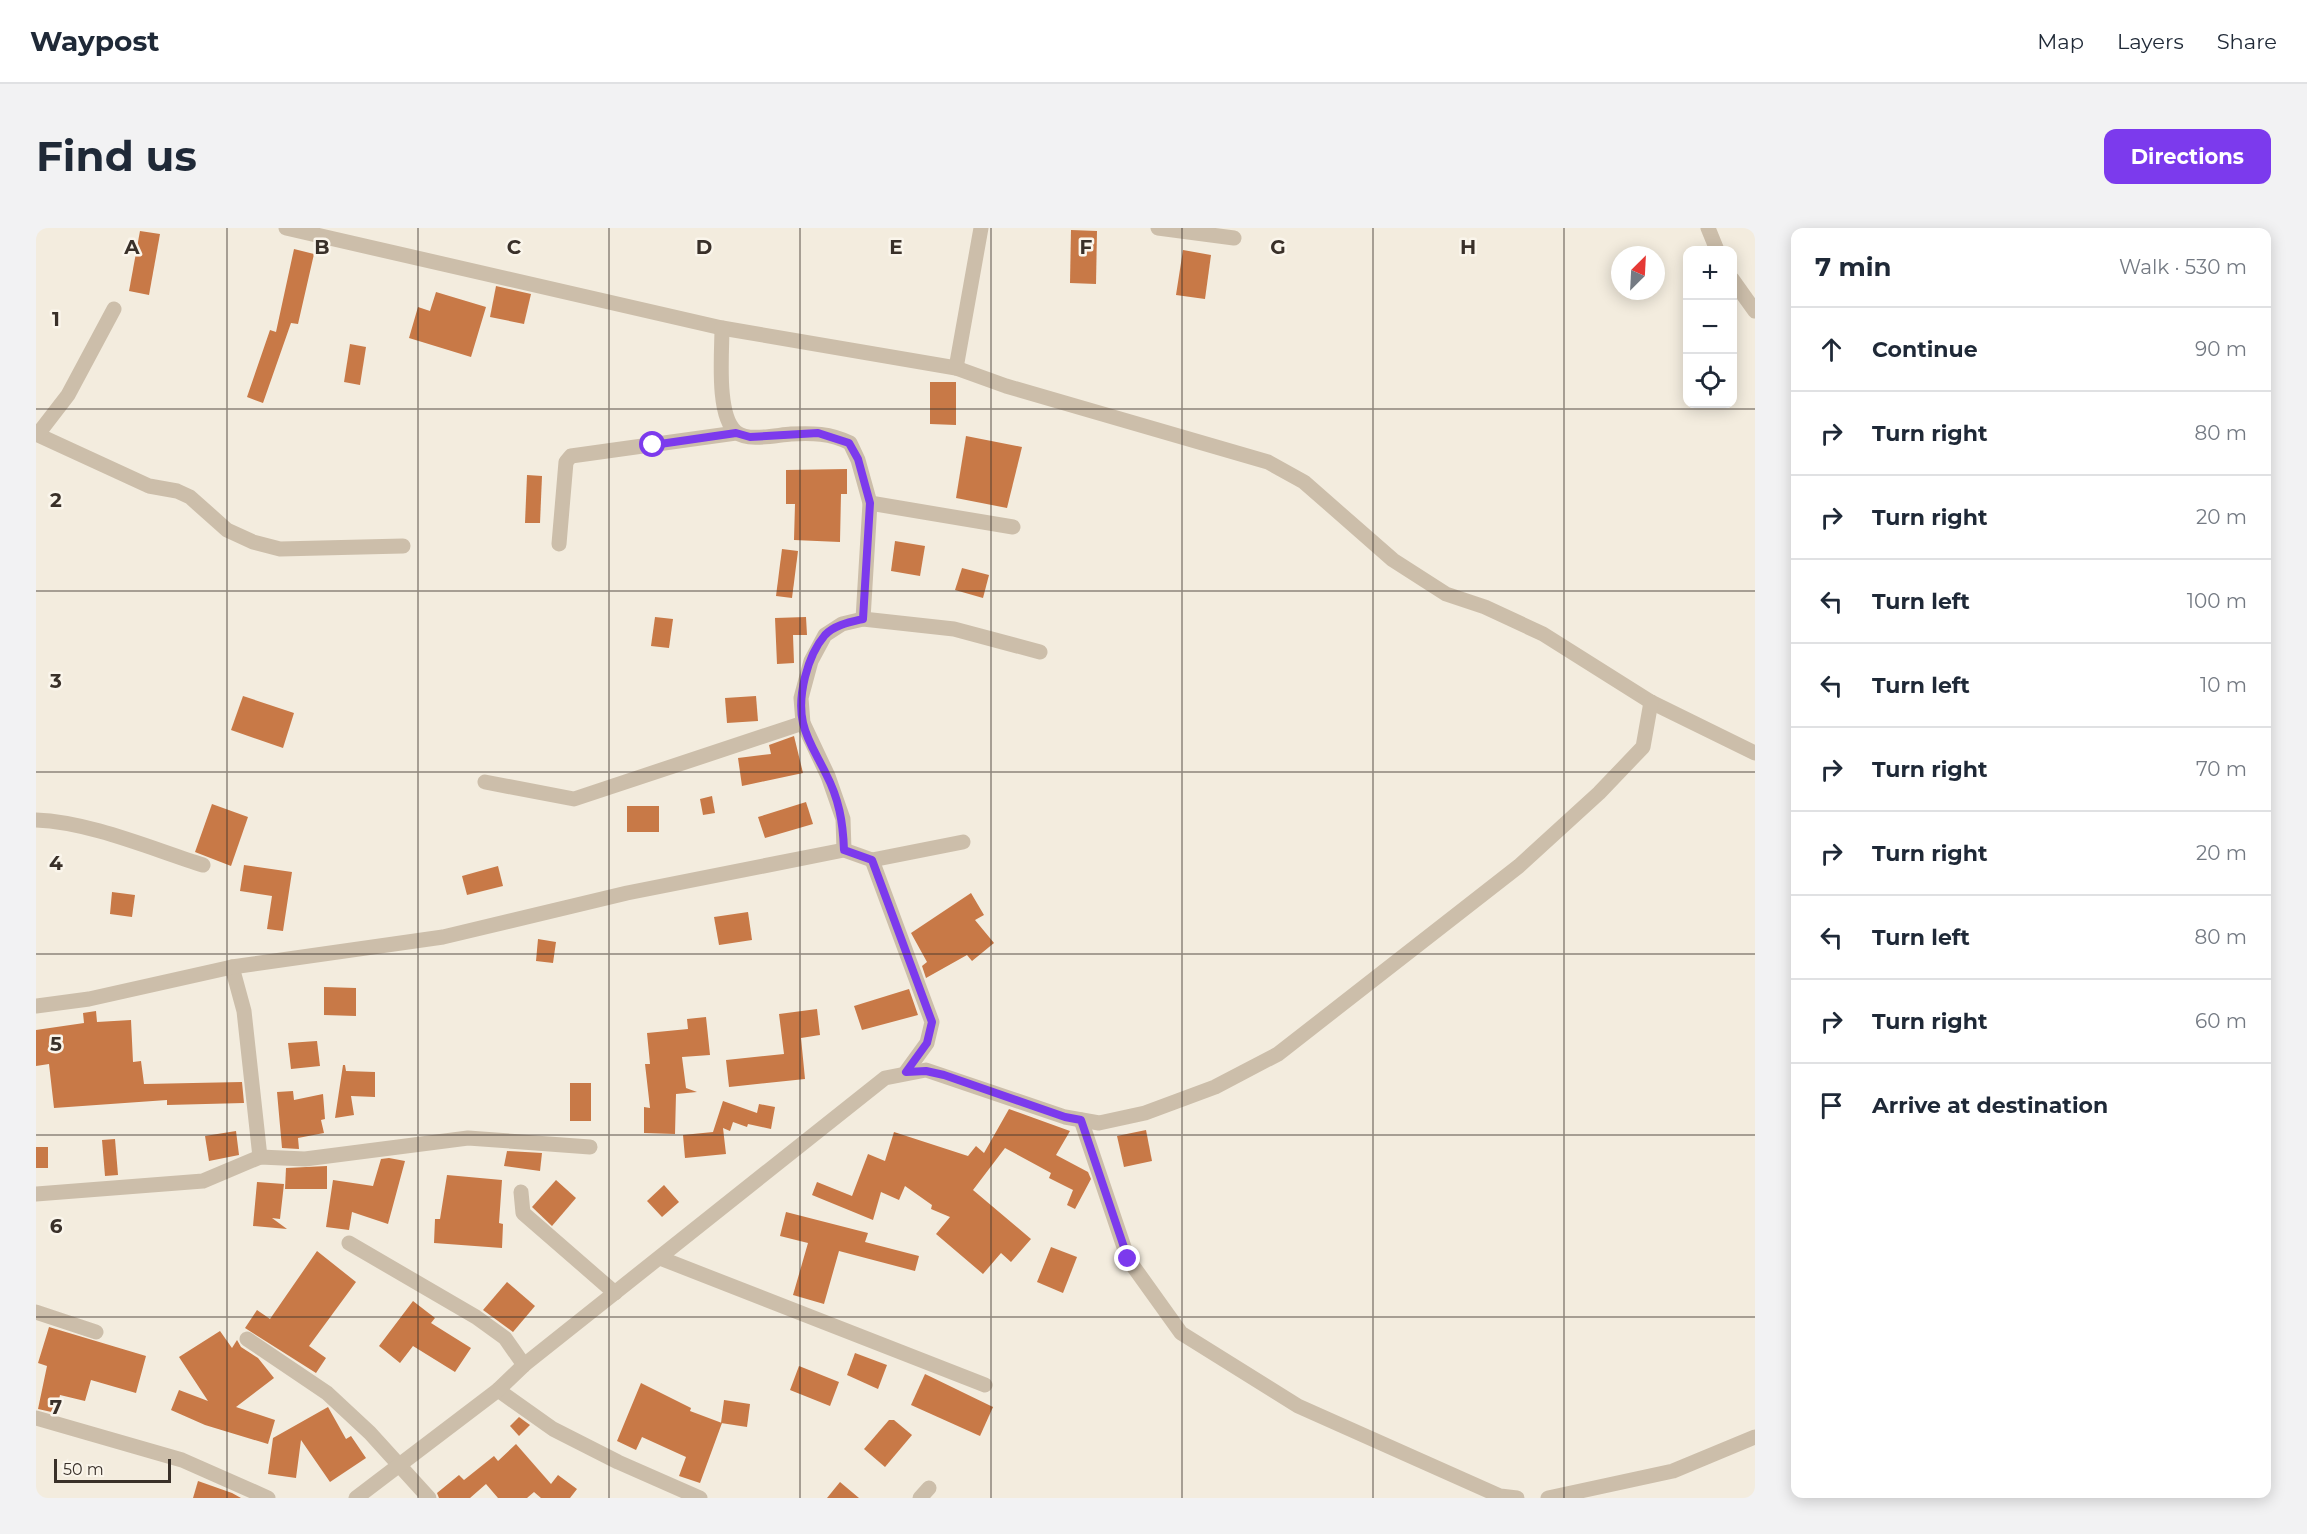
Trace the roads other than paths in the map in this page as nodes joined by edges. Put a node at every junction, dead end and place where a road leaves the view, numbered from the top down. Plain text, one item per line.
1 (286, 228) edge
2 (981, 228) edge
3 (1158, 228) edge
4 (1708, 228) edge
5 (1234, 238) dead end
6 (1716, 246) edge
7 (1737, 286) edge
8 (114, 309) dead end
9 (1755, 311) edge
10 (722, 328) junction
11 (956, 368) junction
12 (736, 433) junction
13 (37, 434) edge
14 (870, 503) junction
15 (1013, 528) dead end
16 (559, 544) dead end
17 (403, 546) dead end
18 (863, 619) junction
19 (1040, 652) dead end
20 (1651, 702) junction
21 (802, 723) junction
22 (1755, 753) edge
23 (485, 782) dead end
24 (36, 820) edge
25 (963, 842) dead end
26 (844, 850) junction
27 (872, 860) junction
28 (203, 865) dead end
29 (232, 967) junction
30 (36, 1006) edge
31 (906, 1072) junction
32 (1081, 1120) junction
33 (590, 1147) dead end
34 (260, 1157) junction
35 (521, 1192) dead end
36 (36, 1194) edge
37 (349, 1243) dead end
38 (660, 1258) junction
39 (615, 1293) junction
40 (36, 1312) edge
41 (96, 1332) dead end
42 (247, 1339) dead end
43 (524, 1365) junction
44 (985, 1385) dead end
45 (498, 1390) junction
46 (36, 1418) edge
47 (1755, 1437) edge
48 (400, 1465) junction
49 (268, 1498) edge
50 (356, 1498) edge
51 (429, 1498) edge
52 (700, 1498) edge
53 (1517, 1498) edge
54 (1548, 1498) edge

1 - 10 street
2 - 11 street
3 - 5 street
4 - 6 street
7 - 9 street
8 - 13 street
10 - 11 street
10 - 12 street
11 - 20 street
12 - 14 street
12 - 16 street
13 - 17 street
14 - 15 street
14 - 18 street
18 - 19 street
18 - 21 street
20 - 22 street
20 - 32 street
21 - 23 street
21 - 26 street
24 - 28 street
25 - 27 street
26 - 27 street
26 - 29 street
27 - 31 street
29 - 30 street
29 - 34 street
31 - 32 street
31 - 38 street
32 - 53 street
33 - 34 street
34 - 36 street
35 - 39 street
37 - 43 street
38 - 39 street
38 - 44 street
39 - 43 street
40 - 41 street
42 - 48 street
43 - 45 street
45 - 48 street
45 - 52 street
46 - 49 street
47 - 54 street
48 - 50 street
48 - 51 street

